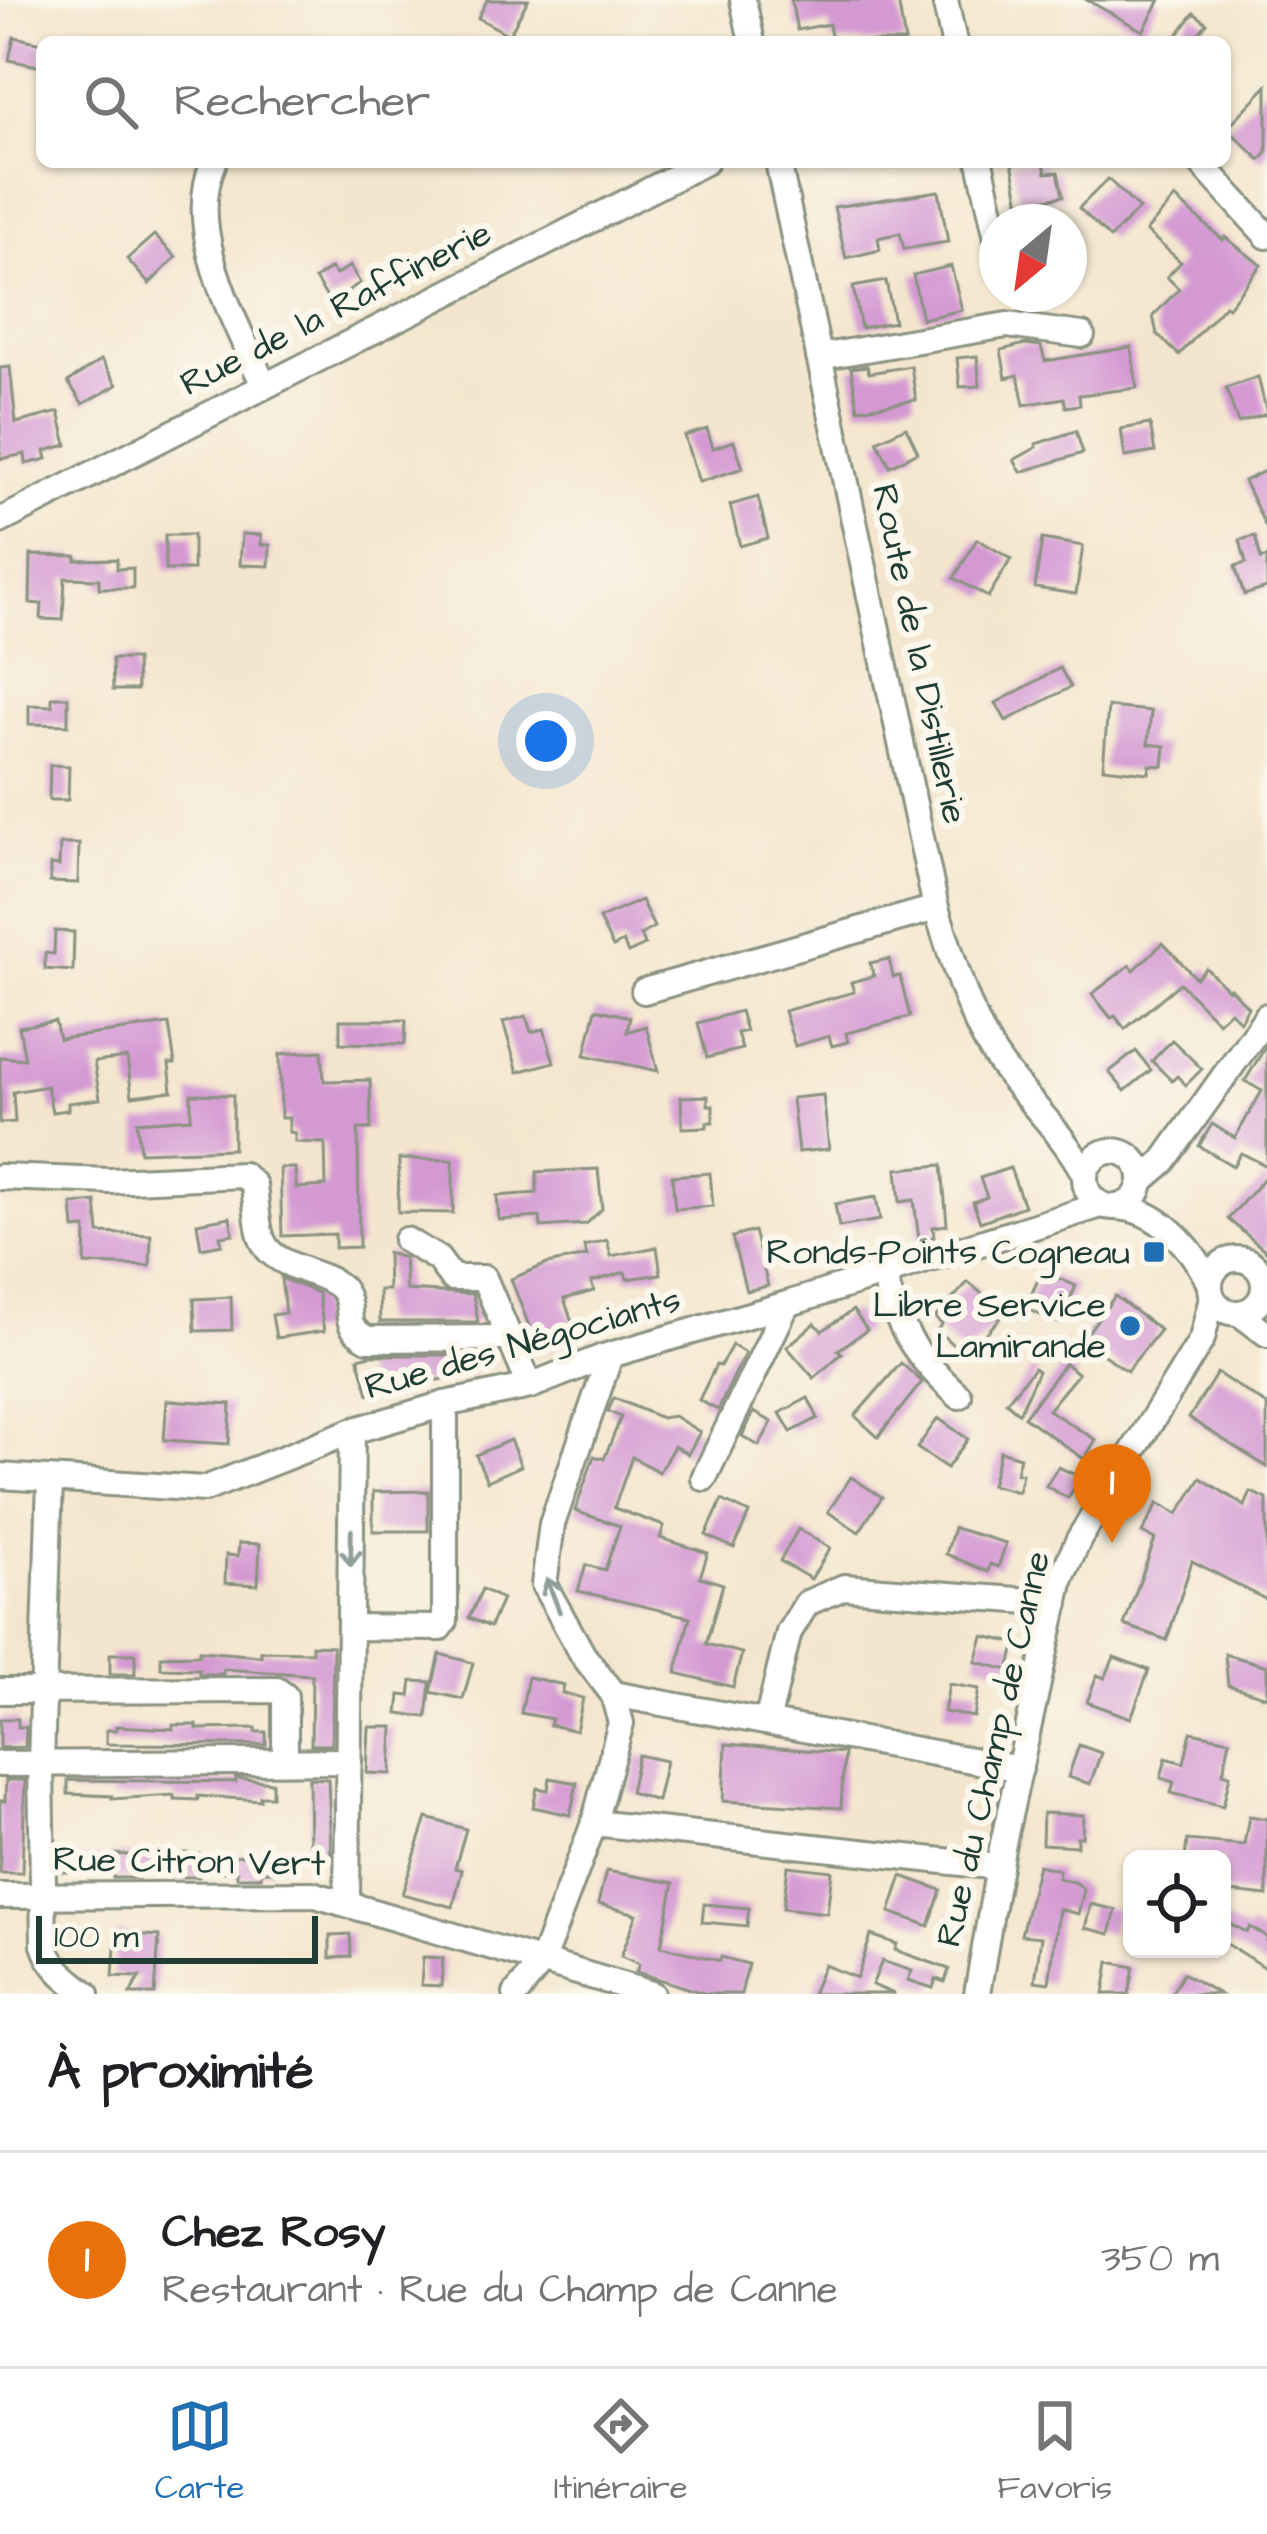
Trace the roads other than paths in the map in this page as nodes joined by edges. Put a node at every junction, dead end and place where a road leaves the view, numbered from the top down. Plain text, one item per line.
1 (743, 0) edge
2 (945, 0) edge
3 (751, 36) edge
4 (953, 36) edge
5 (212, 168) edge
6 (693, 168) edge
7 (779, 168) edge
8 (981, 168) edge
9 (1205, 168) edge
10 (989, 204) edge
11 (1267, 236) edge
12 (1082, 335) dead end
13 (819, 357) junction
14 (264, 386) junction
15 (0, 521) edge
16 (936, 908) junction
17 (644, 992) dead end
18 (1267, 1016) edge
19 (1059, 1130) junction
20 (1179, 1137) junction
21 (1114, 1151) junction
22 (0, 1177) edge
23 (1085, 1177) junction
24 (1141, 1185) junction
25 (1107, 1206) junction
26 (1061, 1219) junction
27 (1156, 1221) junction
28 (406, 1240) dead end
29 (1188, 1246) junction
30 (1229, 1259) junction
31 (884, 1274) junction
32 (1211, 1290) junction
33 (1257, 1298) edge
34 (787, 1304) junction
35 (1267, 1334) edge
36 (510, 1338) junction
37 (1202, 1339) junction
38 (610, 1356) junction
39 (530, 1386) junction
40 (959, 1396) dead end
41 (445, 1404) junction
42 (352, 1431) junction
43 (0, 1476) edge
44 (704, 1478) dead end
45 (50, 1480) junction
46 (1056, 1603) junction
47 (350, 1627) junction
48 (42, 1690) junction
49 (0, 1691) edge
50 (613, 1694) junction
51 (767, 1722) junction
52 (285, 1761) junction
53 (349, 1761) junction
54 (40, 1763) junction
55 (0, 1764) edge
56 (1020, 1769) junction
57 (594, 1823) junction
58 (999, 1867) junction
59 (0, 1896) edge
60 (42, 1896) junction
61 (347, 1902) junction
62 (542, 1963) junction
63 (87, 1994) edge
64 (516, 1994) edge
65 (652, 1994) edge
66 (977, 1994) edge

1 - 3 street
2 - 4 street
5 - 14 street
6 - 14 street, Rue de la Raffinerie
7 - 13 street, Route de la Distillerie
8 - 10 street
9 - 11 street
12 - 13 street
13 - 16 street, Route de la Distillerie
14 - 15 street, Rue de la Raffinerie
16 - 17 street
16 - 19 street, Route de la Distillerie
18 - 20 street
19 - 21 street, Route de la Distillerie
19 - 23 street, Route de la Distillerie
20 - 21 street
20 - 24 street
21 - 23 street
21 - 24 street
22 - 36 street
23 - 25 street
23 - 26 street
24 - 25 street
24 - 27 street
25 - 26 street, Rue des Négociants
25 - 27 street
26 - 31 street, Rue des Négociants
27 - 29 street
28 - 36 street
29 - 30 street
29 - 32 street
30 - 32 street
30 - 33 street
31 - 34 street, Rue des Négociants
31 - 40 street
32 - 33 street
32 - 37 street, Rue du Champ de Canne
33 - 35 street
33 - 37 street, Rue du Champ de Canne
34 - 38 street, Rue des Négociants
34 - 44 street
36 - 39 street
37 - 46 street, Rue du Champ de Canne
38 - 39 street, Rue des Négociants
50 -> 38 street
39 - 41 street, Rue des Négociants
41 - 42 street, Rue des Négociants
41 - 47 street
42 - 45 street, Rue des Négociants
42 -> 47 street
43 - 45 street, Rue des Négociants
45 - 48 street
46 - 51 street
46 - 56 street, Rue du Champ de Canne
47 - 53 street
48 - 49 street
48 - 52 street
48 - 54 street
50 - 51 street
50 - 57 street
51 - 56 street
52 - 53 street
52 - 54 street
53 - 61 street
54 - 55 street
54 - 60 street
56 - 58 street, Rue du Champ de Canne
57 - 58 street
57 - 62 street
58 - 66 street, Rue du Champ de Canne
59 - 60 street, Rue Citron Vert
60 - 61 street, Rue Citron Vert
60 - 63 street
61 - 62 street, Rue Citron Vert
62 - 64 street
62 - 65 street, Rue Citron Vert

